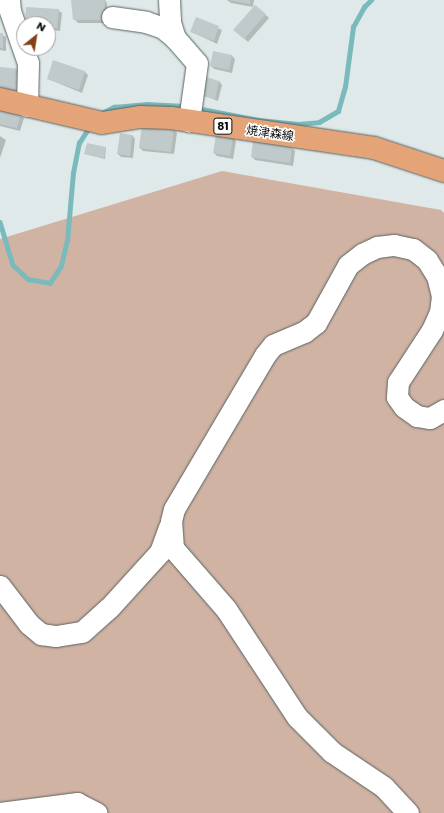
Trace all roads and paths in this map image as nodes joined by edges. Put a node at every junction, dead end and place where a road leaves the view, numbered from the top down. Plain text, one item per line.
1 (169, 0) edge
2 (7, 11) edge
3 (112, 17) dead end
4 (175, 38) junction
5 (0, 99) edge
6 (27, 106) junction
7 (189, 120) junction
8 (444, 171) edge
9 (444, 410) edge
10 (171, 521) junction
11 (0, 586) edge
12 (0, 813) edge
13 (97, 813) edge
14 (408, 813) edge

1 - 4 street
2 - 6 street
3 - 4 street
4 - 7 street
5 - 6 main road, 焼津森線 / 81
6 - 7 main road, 焼津森線 / 81
7 - 8 main road, 焼津森線 / 81
9 - 10 street
10 - 11 street
10 - 14 street
12 - 13 street

